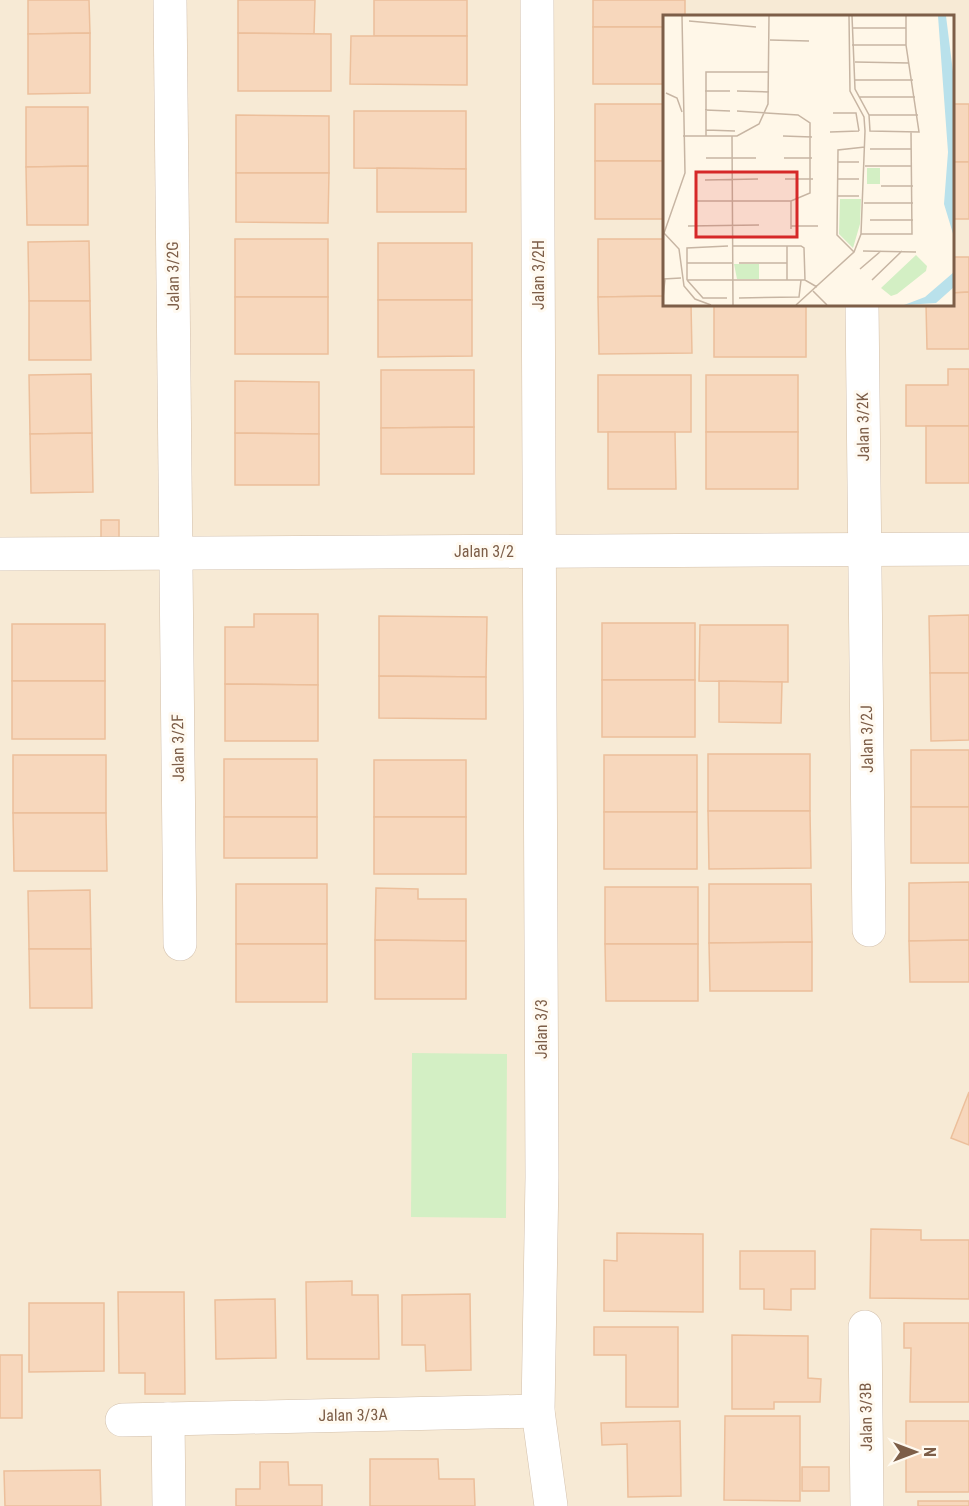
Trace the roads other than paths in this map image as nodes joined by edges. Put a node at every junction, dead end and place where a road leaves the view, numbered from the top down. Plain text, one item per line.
1 (170, 0) edge
2 (537, 0) edge
3 (862, 306) edge
4 (864, 549) junction
5 (969, 549) edge
6 (539, 551) junction
7 (176, 553) junction
8 (0, 554) edge
9 (869, 930) dead end
10 (180, 944) dead end
11 (865, 1328) dead end
12 (538, 1411) junction
13 (168, 1419) junction
14 (122, 1420) dead end
15 (169, 1506) edge
16 (551, 1506) edge
17 (867, 1506) edge

1 - 7 street, Jalan 3/2G
2 - 6 street, Jalan 3/2H
3 - 4 street, Jalan 3/2K
4 - 5 street, Jalan 3/2
4 - 6 street, Jalan 3/2
4 - 9 street, Jalan 3/2J
6 - 7 street, Jalan 3/2
6 - 12 street, Jalan 3/3
7 - 8 street, Jalan 3/2
7 - 10 street, Jalan 3/2F
11 - 17 street, Jalan 3/3B
12 - 13 street, Jalan 3/3A
12 - 16 street, Jalan 3/3
13 - 14 street, Jalan 3/3A
13 - 15 street

